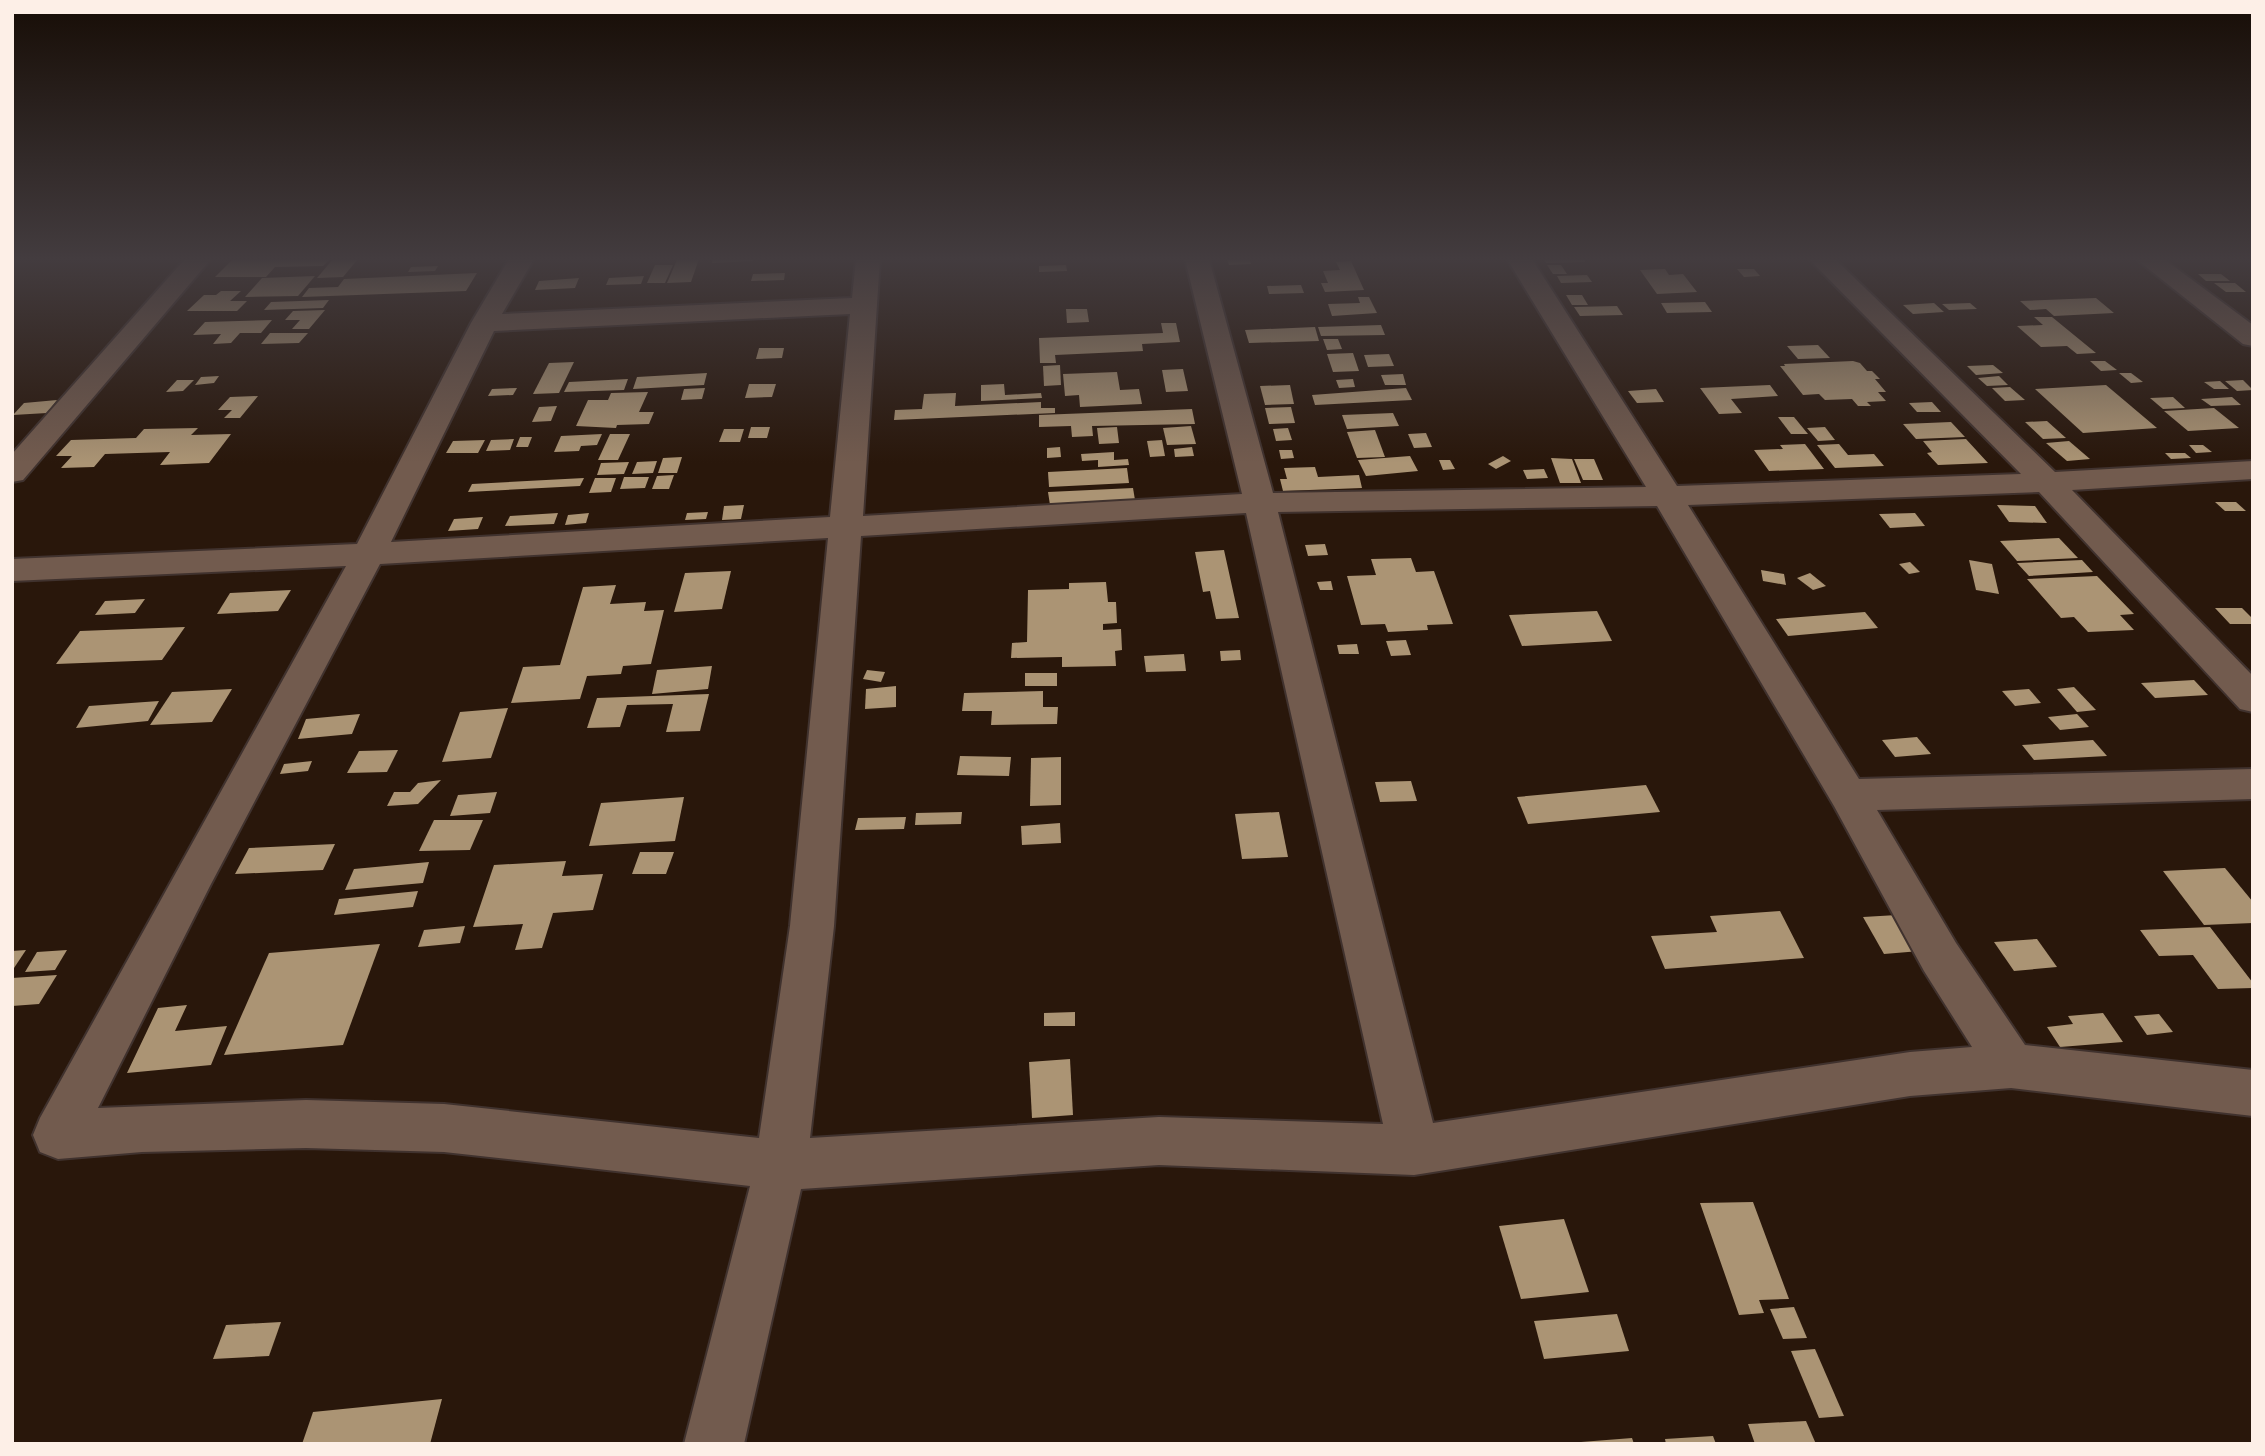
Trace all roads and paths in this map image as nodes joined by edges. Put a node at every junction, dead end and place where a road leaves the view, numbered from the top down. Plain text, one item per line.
1 (139, 327) edge
2 (482, 327) edge
3 (863, 327) edge
4 (1215, 327) edge
5 (1561, 327) edge
6 (1890, 327) edge
7 (2238, 327) edge
8 (2253, 338) edge
9 (2253, 470) edge
10 (12, 472) edge
11 (2047, 482) junction
12 (1667, 496) junction
13 (1260, 503) junction
14 (848, 526) junction
15 (369, 554) junction
16 (12, 570) edge
17 (2253, 699) edge
18 (2253, 784) edge
19 (1848, 795) junction
20 (2011, 1066) junction
21 (2253, 1093) edge
22 (1414, 1150) junction
23 (781, 1165) junction
24 (714, 1444) edge

1 - 10 street
2 - 15 street
3 - 14 street
4 - 13 street
5 - 12 street
6 - 11 street
7 - 8 street
9 - 11 street
11 - 12 street
11 - 17 street
12 - 13 street
12 - 19 street
13 - 14 street
13 - 22 street
14 - 15 street
14 - 23 street
15 - 16 street
15 - 23 street
18 - 19 street
19 - 20 street
20 - 21 street
20 - 22 street
22 - 23 street
23 - 24 street

